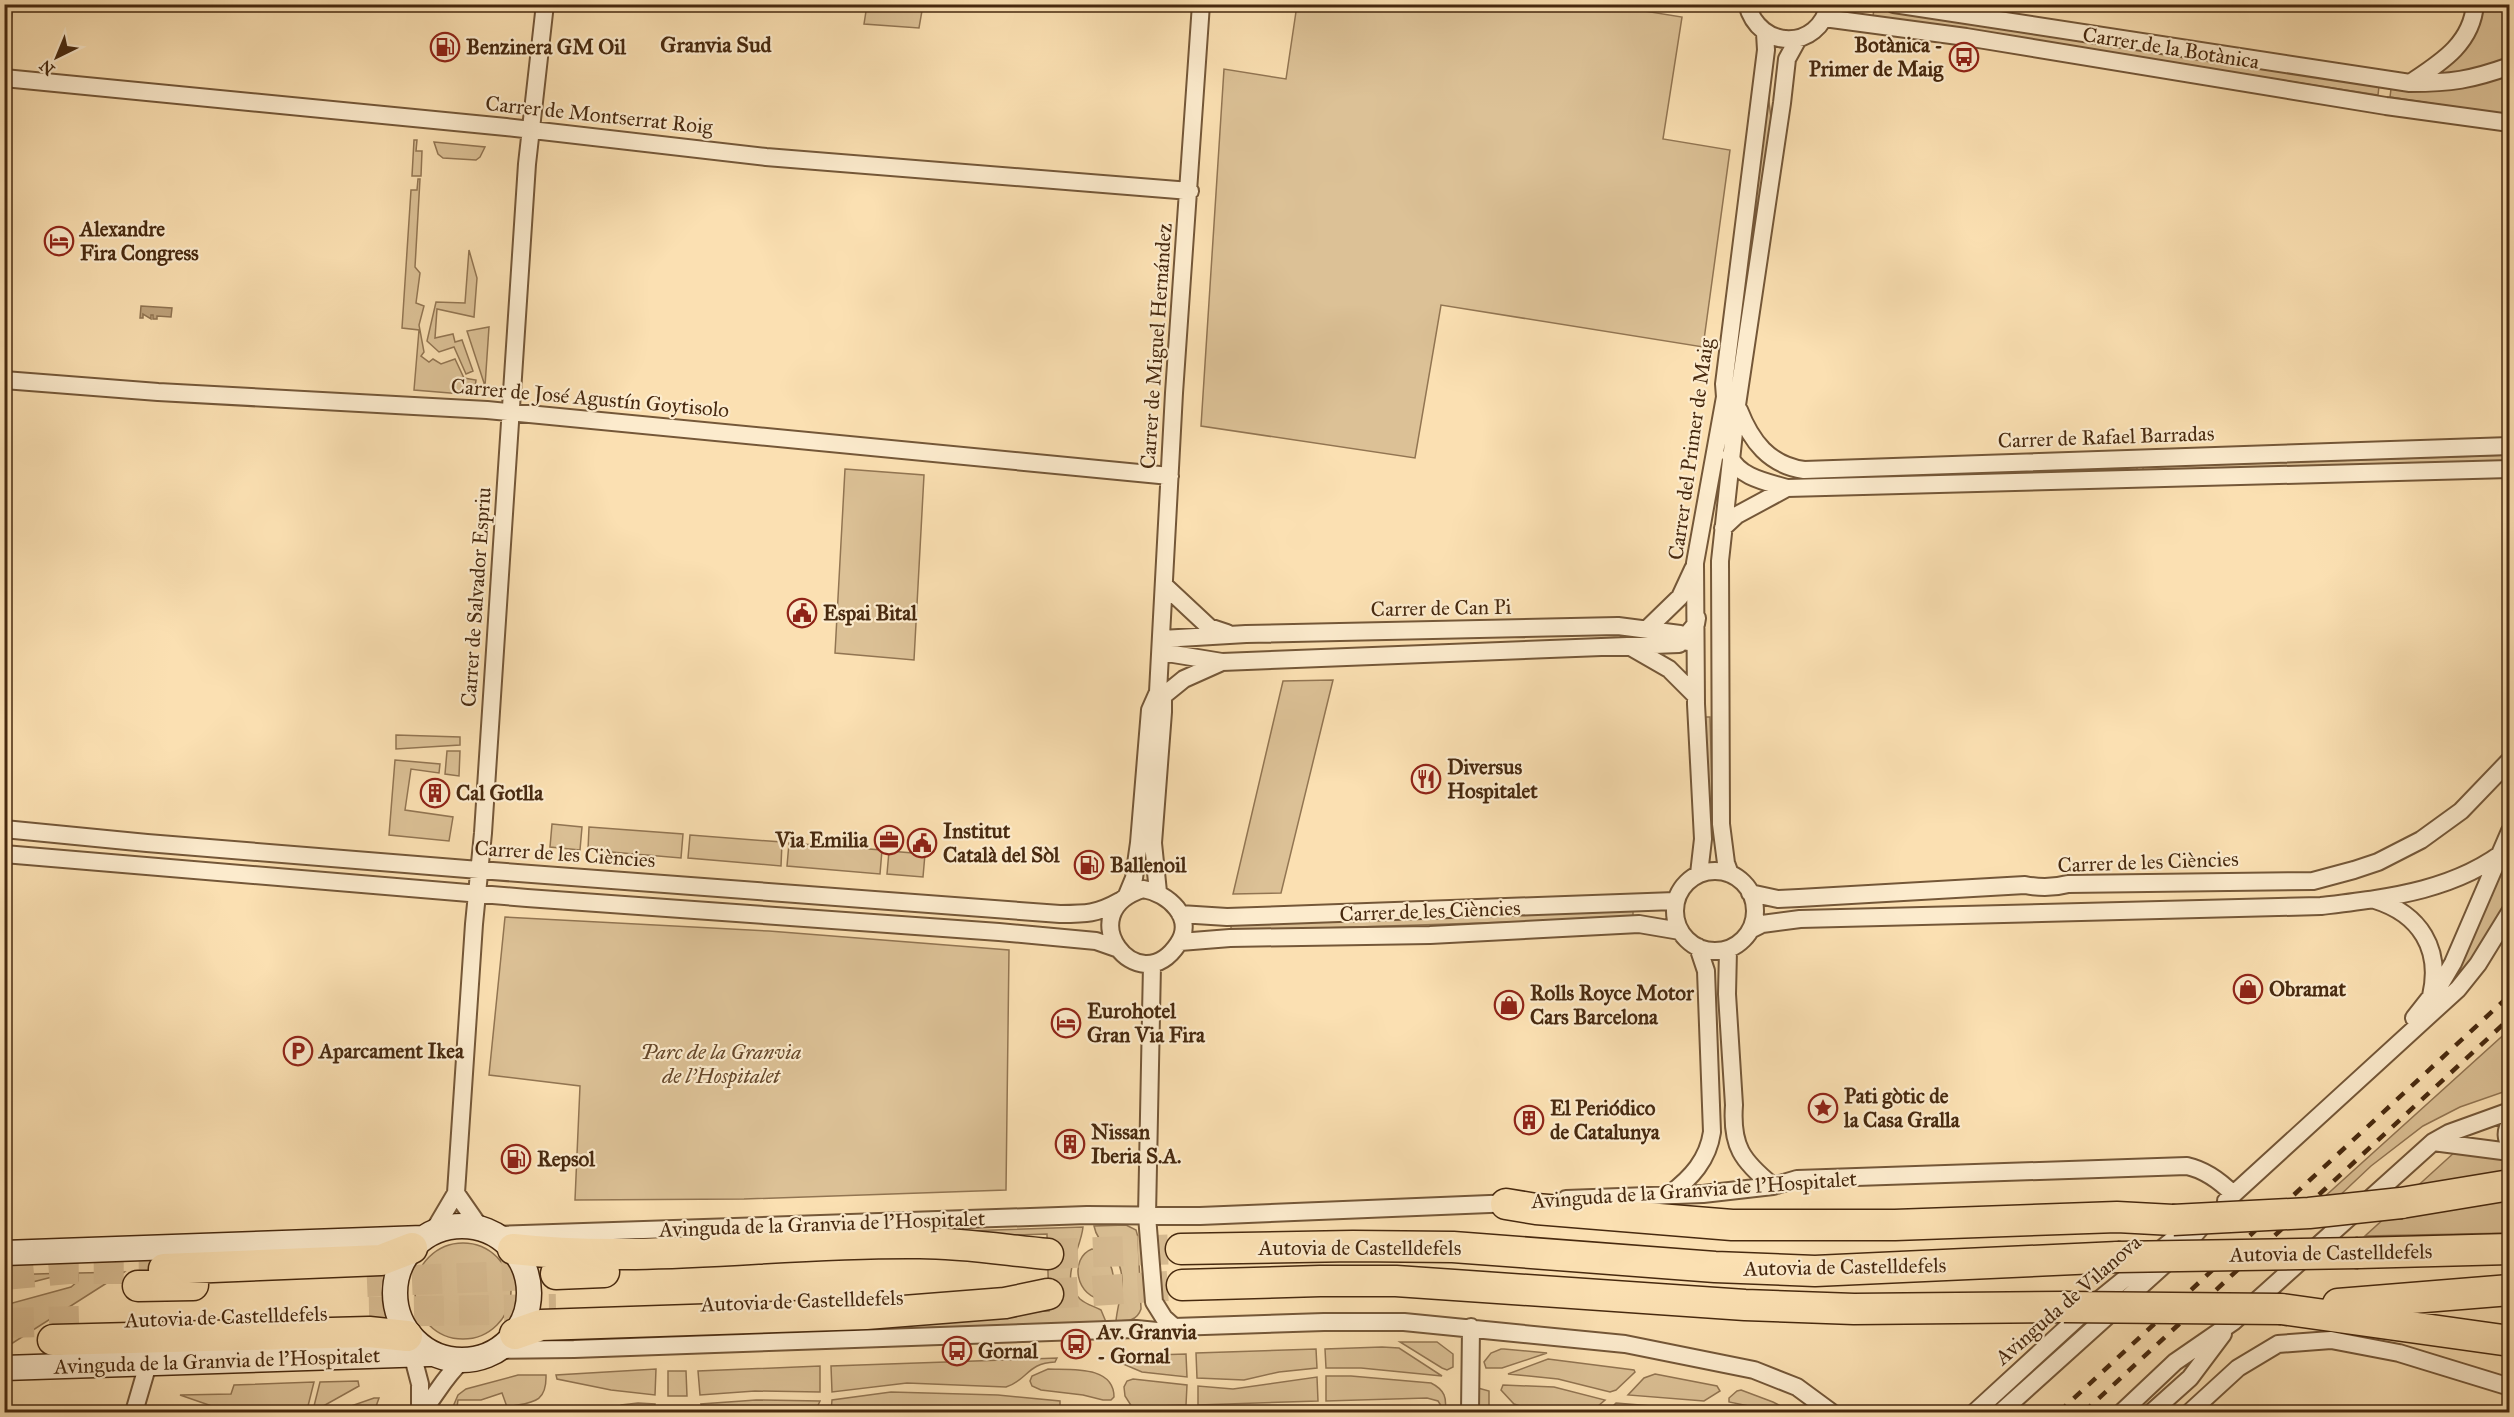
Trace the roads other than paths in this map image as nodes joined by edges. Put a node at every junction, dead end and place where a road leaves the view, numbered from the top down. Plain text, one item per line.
1 (545, 4) edge
2 (1201, 4) edge
3 (1894, 4) edge
4 (2475, 4) edge
5 (1746, 5) edge
6 (1826, 11) edge
7 (1765, 33) junction
8 (1798, 39) junction
9 (2510, 66) edge
10 (4, 78) edge
11 (2410, 83) junction
12 (2510, 123) edge
13 (530, 130) junction
14 (1190, 190) junction
15 (4, 380) edge
16 (1731, 401) junction
17 (510, 412) junction
18 (2510, 446) edge
19 (1732, 461) junction
20 (2510, 469) edge
21 (1170, 476) junction
22 (1787, 488) junction
23 (1723, 528) junction
24 (1695, 563) junction
25 (1720, 570) junction
26 (1164, 585) junction
27 (1696, 624) junction
28 (1647, 629) junction
29 (1237, 636) junction
30 (1684, 638) junction
31 (1161, 645) junction
32 (1629, 646) junction
33 (1696, 650) junction
34 (1222, 662) junction
35 (1161, 694) junction
36 (1696, 696) junction
37 (1722, 702) junction
38 (2510, 760) edge
39 (4, 829) edge
40 (2510, 831) edge
41 (2504, 851) edge
42 (4, 854) edge
43 (479, 870) junction
44 (1699, 874) junction
45 (1730, 874) junction
46 (1158, 892) junction
47 (1750, 893) junction
48 (477, 894) junction
49 (1124, 898) junction
50 (2374, 900) junction
51 (1676, 901) junction
52 (2510, 912) edge
53 (1180, 914) junction
54 (1752, 929) junction
55 (1680, 931) junction
56 (1180, 942) junction
57 (1698, 947) junction
58 (1116, 948) junction
59 (1728, 950) junction
60 (1152, 965) junction
61 (2430, 998) junction
62 (2388, 1052) junction
63 (2510, 1111) edge
64 (2510, 1124) edge
65 (2433, 1142) junction
66 (2510, 1145) edge
67 (2510, 1152) edge
68 (2510, 1185) edge
69 (1773, 1186) junction
70 (456, 1193) junction
71 (1670, 1194) junction
72 (2233, 1194) junction
73 (1506, 1204) junction
74 (1148, 1215) junction
75 (2184, 1225) junction
76 (497, 1238) junction
77 (423, 1240) junction
78 (1181, 1249) tunnel mouth
79 (2510, 1249) edge
80 (4, 1253) edge
81 (1928, 1268) junction
82 (164, 1269) tunnel mouth
83 (556, 1274) tunnel mouth
84 (367, 1282) tunnel mouth
85 (1182, 1285) tunnel mouth
86 (138, 1286) tunnel mouth
87 (2510, 1290) edge
88 (1154, 1302) junction
89 (556, 1309) tunnel mouth
90 (2281, 1309) junction
91 (369, 1312) tunnel mouth
92 (83, 1321) tunnel mouth
93 (2233, 1322) junction
94 (1471, 1327) junction
95 (1174, 1328) junction
96 (1136, 1329) junction
97 (53, 1340) dead end
98 (2510, 1341) edge
99 (506, 1342) junction
100 (416, 1348) junction
101 (462, 1361) junction
102 (148, 1364) junction
103 (4, 1368) edge
104 (2510, 1387) edge
105 (134, 1413) edge
106 (421, 1413) edge
107 (1470, 1413) edge
108 (1831, 1413) edge
109 (1975, 1413) edge
110 (2001, 1413) edge
111 (2122, 1413) edge
112 (2152, 1413) edge
113 (2190, 1413) edge

1 - 13 street, Carrer de Salvador Espriu
2 - 14 street, Carrer de Miguel Hernández
3 - 11 street, Carrer de la Botànica
4 - 11 street
5 - 7 street
6 - 8 street
6 - 12 street, Carrer de la Botànica
7 - 8 street
7 - 16 street, Carrer del Primer de Maig
8 - 16 street, Carrer del Primer de Maig
9 - 11 street, Carrer de la Botànica
10 - 13 street, Carrer de Montserrat Roig
13 - 14 street, Carrer de Montserrat Roig
13 - 17 street, Carrer de Salvador Espriu
14 - 21 street, Carrer de Miguel Hernández
15 - 17 street, Carrer de José Agustín Goytisolo
16 - 18 street, Carrer de Rafael Barradas
16 - 19 street, Carrer del Primer de Maig
16 - 24 street, Carrer del Primer de Maig
17 - 21 street, Carrer de José Agustín Goytisolo
17 - 43 street, Carrer de Salvador Espriu
19 - 22 street, Carrer de Rafael Barradas
19 - 23 street, Carrer del Primer de Maig
20 - 22 street, Carrer de Rafael Barradas
21 - 26 street, Carrer de Miguel Hernández
22 - 23 street, Carrer de Rafael Barradas
23 - 25 street, Carrer del Primer de Maig
24 - 27 street, Carrer del Primer de Maig
24 - 28 street
25 - 27 street
25 - 37 street, Carrer del Primer de Maig
26 - 29 street, Carrer de Can Pi
26 - 31 street, Carrer de Miguel Hernández
27 - 30 street
27 - 33 street, Carrer del Primer de Maig
28 - 29 street, Carrer de Can Pi
28 - 30 street, Carrer de Can Pi
29 - 31 street, Carrer de Can Pi
30 - 32 street, Carrer de Can Pi
30 - 33 street, Carrer de Can Pi
31 - 34 street, Carrer de Can Pi
31 - 35 street, Carrer de Miguel Hernández
32 - 34 street, Carrer de Can Pi
32 - 36 street
33 - 36 street, Carrer del Primer de Maig
33 - 37 street, Carrer de Can Pi
34 - 35 street, Carrer de Can Pi
35 - 46 street, Carrer de Miguel Hernández
35 - 49 street, Carrer de Miguel Hernández
36 - 44 street, Carrer del Primer de Maig
37 - 45 street, Carrer del Primer de Maig
38 - 47 street, Carrer de les Ciències
39 - 43 street, Carrer de les Ciències
40 - 41 street
41 - 50 street
41 - 61 street
42 - 48 street
43 - 48 street, Carrer de Salvador Espriu
43 - 49 street, Carrer de les Ciències
44 - 45 street
44 - 51 street
45 - 47 street
46 - 49 street
46 - 53 street
47 - 54 street
48 - 58 street
48 - 70 street, Carrer de Salvador Espriu
49 - 58 street
50 - 54 street
50 - 61 street
51 - 53 street, Carrer de les Ciències
51 - 55 street
52 - 62 street
53 - 56 street
54 - 59 street
55 - 56 street, Carrer de les Ciències
55 - 57 street
56 - 60 street
57 - 59 street
57 - 71 street
58 - 60 street
59 - 69 street
60 - 74 street
61 - 62 street
62 - 72 street, Avinguda de Vilanova
63 - 65 street
64 - 66 street
65 - 67 street
65 - 93 street
68 - 75 highway, bridge
69 - 71 street, Avinguda de la Granvia de l'Hospitalet
69 - 72 street, Avinguda de la Granvia de l'Hospitalet
70 - 76 street
70 - 77 street, Carrer de Salvador Espriu
71 - 73 street, Avinguda de la Granvia de l'Hospitalet
72 - 75 street, Avinguda de Vilanova
73 - 74 street, Avinguda de la Granvia de l'Hospitalet
73 - 75 highway
74 - 76 street, Avinguda de la Granvia de l'Hospitalet
74 - 88 street
75 - 81 highway
75 - 109 street, Avinguda de Vilanova
75 - 110 street, Avinguda de Vilanova
76 - 77 main road
76 - 83 highway, Autovia de Castelldefels
76 - 99 main road
77 - 80 main road
77 - 82 highway
77 - 100 main road
78 - 81 highway, Autovia de Castelldefels
79 - 81 highway, Autovia de Castelldefels, bridge
84 - 86 highway, Autovia de Castelldefels
85 - 90 highway, Autovia de Castelldefels, bridge
87 - 90 highway, Autovia de Castelldefels
88 - 95 street
88 - 96 street
89 - 99 highway, Autovia de Castelldefels
90 - 98 highway
91 - 92 highway, Autovia de Castelldefels
93 - 111 street
93 - 112 street
94 - 95 street
94 - 107 street
94 - 108 street
95 - 96 street
96 - 99 street
97 - 100 highway
99 - 101 main road
100 - 101 main road
100 - 102 main road, Avinguda de la Granvia de l'Hospitalet
100 - 106 street
101 - 106 street
102 - 103 main road, Avinguda de la Granvia de l'Hospitalet
102 - 105 street
104 - 113 street

